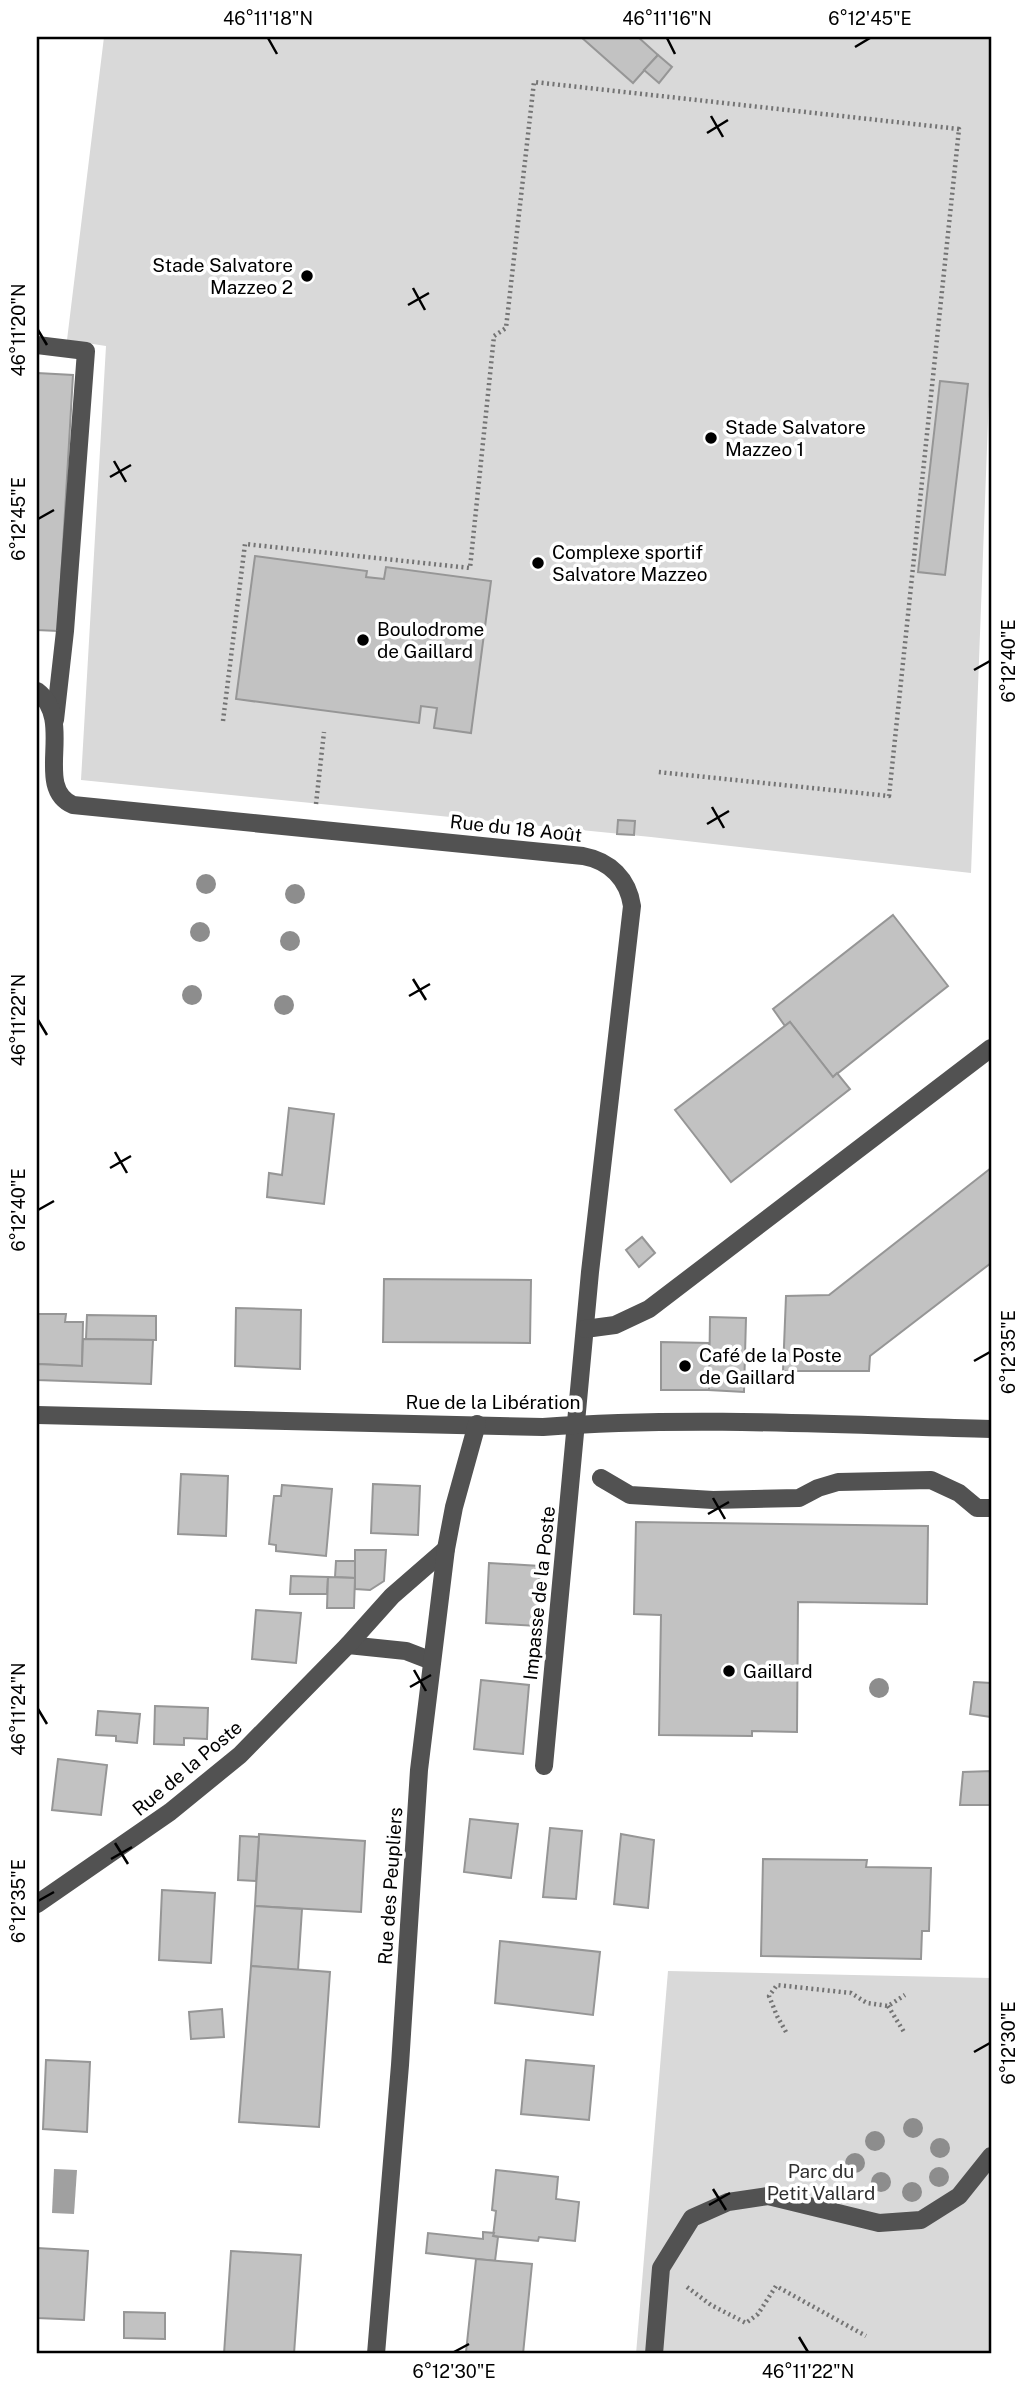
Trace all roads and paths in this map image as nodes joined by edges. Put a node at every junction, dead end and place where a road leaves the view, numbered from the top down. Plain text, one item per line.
1 (37, 345) edge
2 (37, 691) edge
3 (55, 720) junction
4 (223, 721) dead end
5 (324, 732) dead end
6 (658, 772) dead end
7 (317, 799) dead end
8 (991, 1048) edge
9 (585, 1329) junction
10 (37, 1415) edge
11 (477, 1424) junction
12 (577, 1424) junction
13 (991, 1429) edge
14 (601, 1478) dead end
15 (991, 1508) edge
16 (446, 1549) junction
17 (348, 1645) junction
18 (432, 1661) junction
19 (544, 1766) dead end
20 (37, 1904) edge
21 (905, 1995) dead end
22 (888, 2006) junction
23 (786, 2032) dead end
24 (904, 2032) dead end
25 (991, 2156) edge
26 (661, 2268) junction
27 (866, 2336) dead end
28 (376, 2354) edge
29 (654, 2354) edge

1 - 3 street, Rue du 18 Août
2 - 3 street
3 - 9 street, Rue du 18 Août
4 - 6 path
5 - 7 path
8 - 9 street
9 - 12 street, Rue du 18 Août
10 - 11 street, Rue de la Libération
11 - 12 street, Rue de la Libération
11 - 16 street, Rue des Peupliers
12 - 13 street, Rue de la Libération
12 - 19 street, Impasse de la Poste
14 - 15 street
16 - 17 street, Rue de la Poste
16 - 18 street, Rue des Peupliers
17 - 18 street
17 - 20 street, Rue de la Poste
18 - 28 street, Rue des Peupliers
21 - 22 path
22 - 23 path
22 - 24 path
25 - 26 street
26 - 27 path
26 - 29 street

